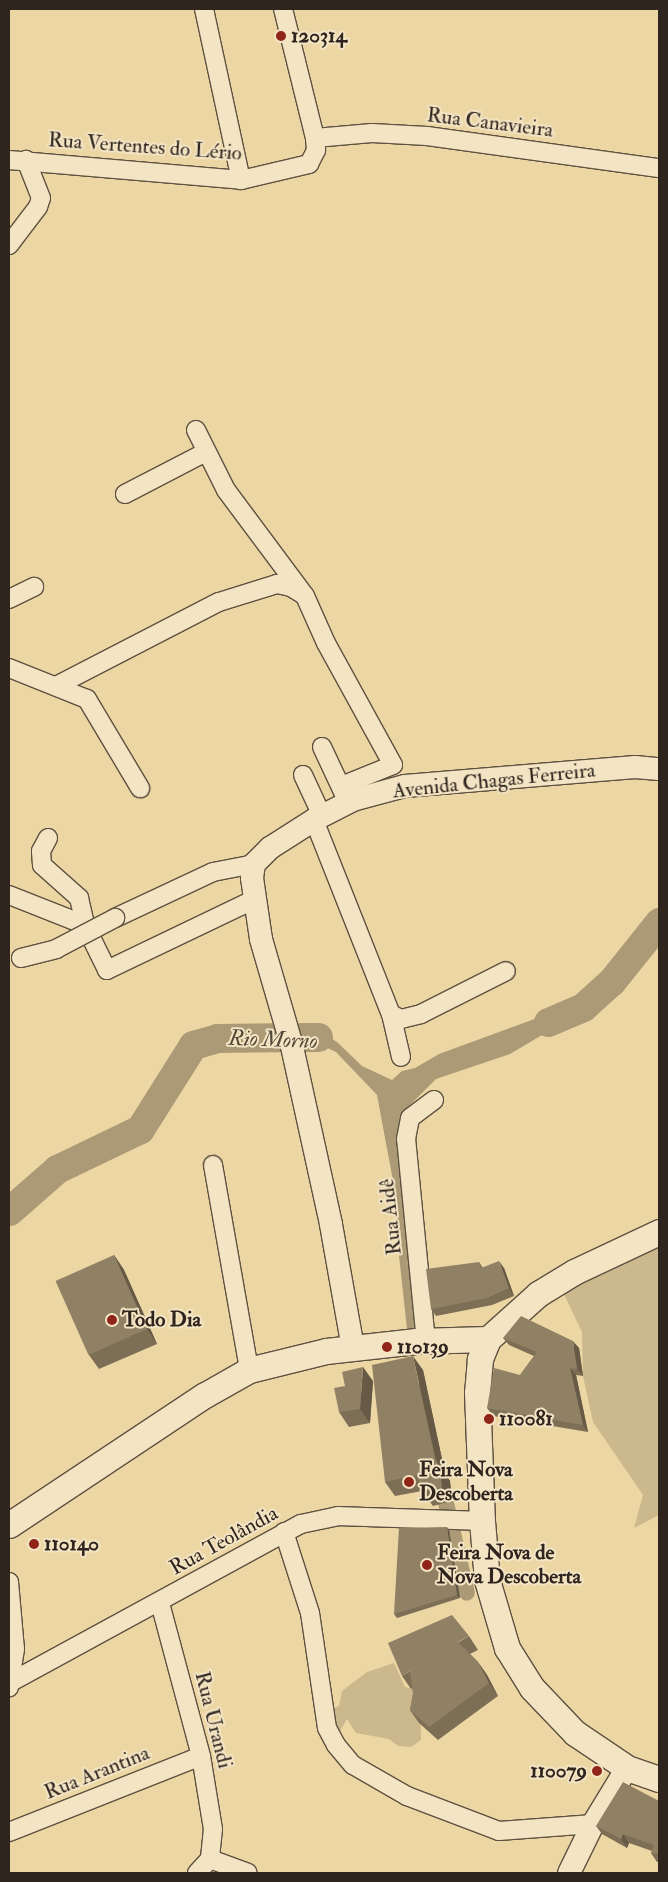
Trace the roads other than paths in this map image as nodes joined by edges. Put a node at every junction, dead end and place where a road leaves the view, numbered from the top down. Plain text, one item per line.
1 (204, 9) edge
2 (283, 9) edge
3 (315, 138) junction
4 (18, 160) edge
5 (659, 168) edge
6 (241, 180) junction
7 (9, 245) edge
8 (196, 430) dead end
9 (206, 452) junction
10 (125, 494) dead end
11 (34, 587) dead end
12 (305, 596) junction
13 (9, 599) edge
14 (9, 668) edge
15 (56, 686) junction
16 (322, 747) dead end
17 (659, 769) edge
18 (303, 775) dead end
19 (140, 788) dead end
20 (345, 795) junction
21 (318, 818) junction
22 (48, 838) dead end
23 (254, 864) junction
24 (9, 895) edge
25 (255, 899) junction
26 (85, 926) junction
27 (15, 958) edge
28 (506, 971) dead end
29 (392, 1014) junction
30 (401, 1057) dead end
31 (434, 1100) dead end
32 (213, 1165) dead end
33 (659, 1232) edge
34 (488, 1339) junction
35 (426, 1342) junction
36 (353, 1348) junction
37 (249, 1370) junction
38 (482, 1521) junction
39 (9, 1525) edge
40 (284, 1532) junction
41 (9, 1582) edge
42 (160, 1603) junction
43 (10, 1684) edge
44 (201, 1756) junction
45 (627, 1768) junction
46 (659, 1779) edge
47 (593, 1824) junction
48 (9, 1832) edge
49 (211, 1854) junction
50 (197, 1873) edge
51 (248, 1873) edge
52 (569, 1873) edge

1 - 6 street
2 - 3 street
3 - 5 street, Rua Canavieira
3 - 6 street, Rua Vertentes do Lério
4 - 6 street, Rua Vertentes do Lério
4 - 7 street
8 - 9 street
9 - 10 street
9 - 12 street
11 - 13 street
12 - 15 street
12 - 20 street
14 - 15 street
15 - 19 street
16 - 20 street
17 - 20 street, Avenida Chagas Ferreira
18 - 21 street
20 - 21 street, Avenida Chagas Ferreira
21 - 23 street, Avenida Chagas Ferreira
21 - 29 street
22 - 26 street
23 - 25 street
23 - 27 street, bridge
24 - 26 street
25 - 26 street
25 - 36 street
28 - 29 street
29 - 30 street
31 - 35 street, Rua Aidê
32 - 37 street
33 - 34 main road
34 - 35 main road
34 - 38 main road
35 - 36 main road
36 - 37 main road
37 - 39 main road
38 - 40 street, Rua Teolândia
38 - 45 main road
40 - 42 street, Rua Teolândia
40 - 47 street
41 - 43 street
42 - 43 street, Rua Teolândia
42 - 44 street, Rua Urandi
44 - 48 street, Rua Arantina
44 - 49 street, Rua Urandi
45 - 46 main road
45 - 47 street
47 - 52 street
49 - 50 street
49 - 51 street

